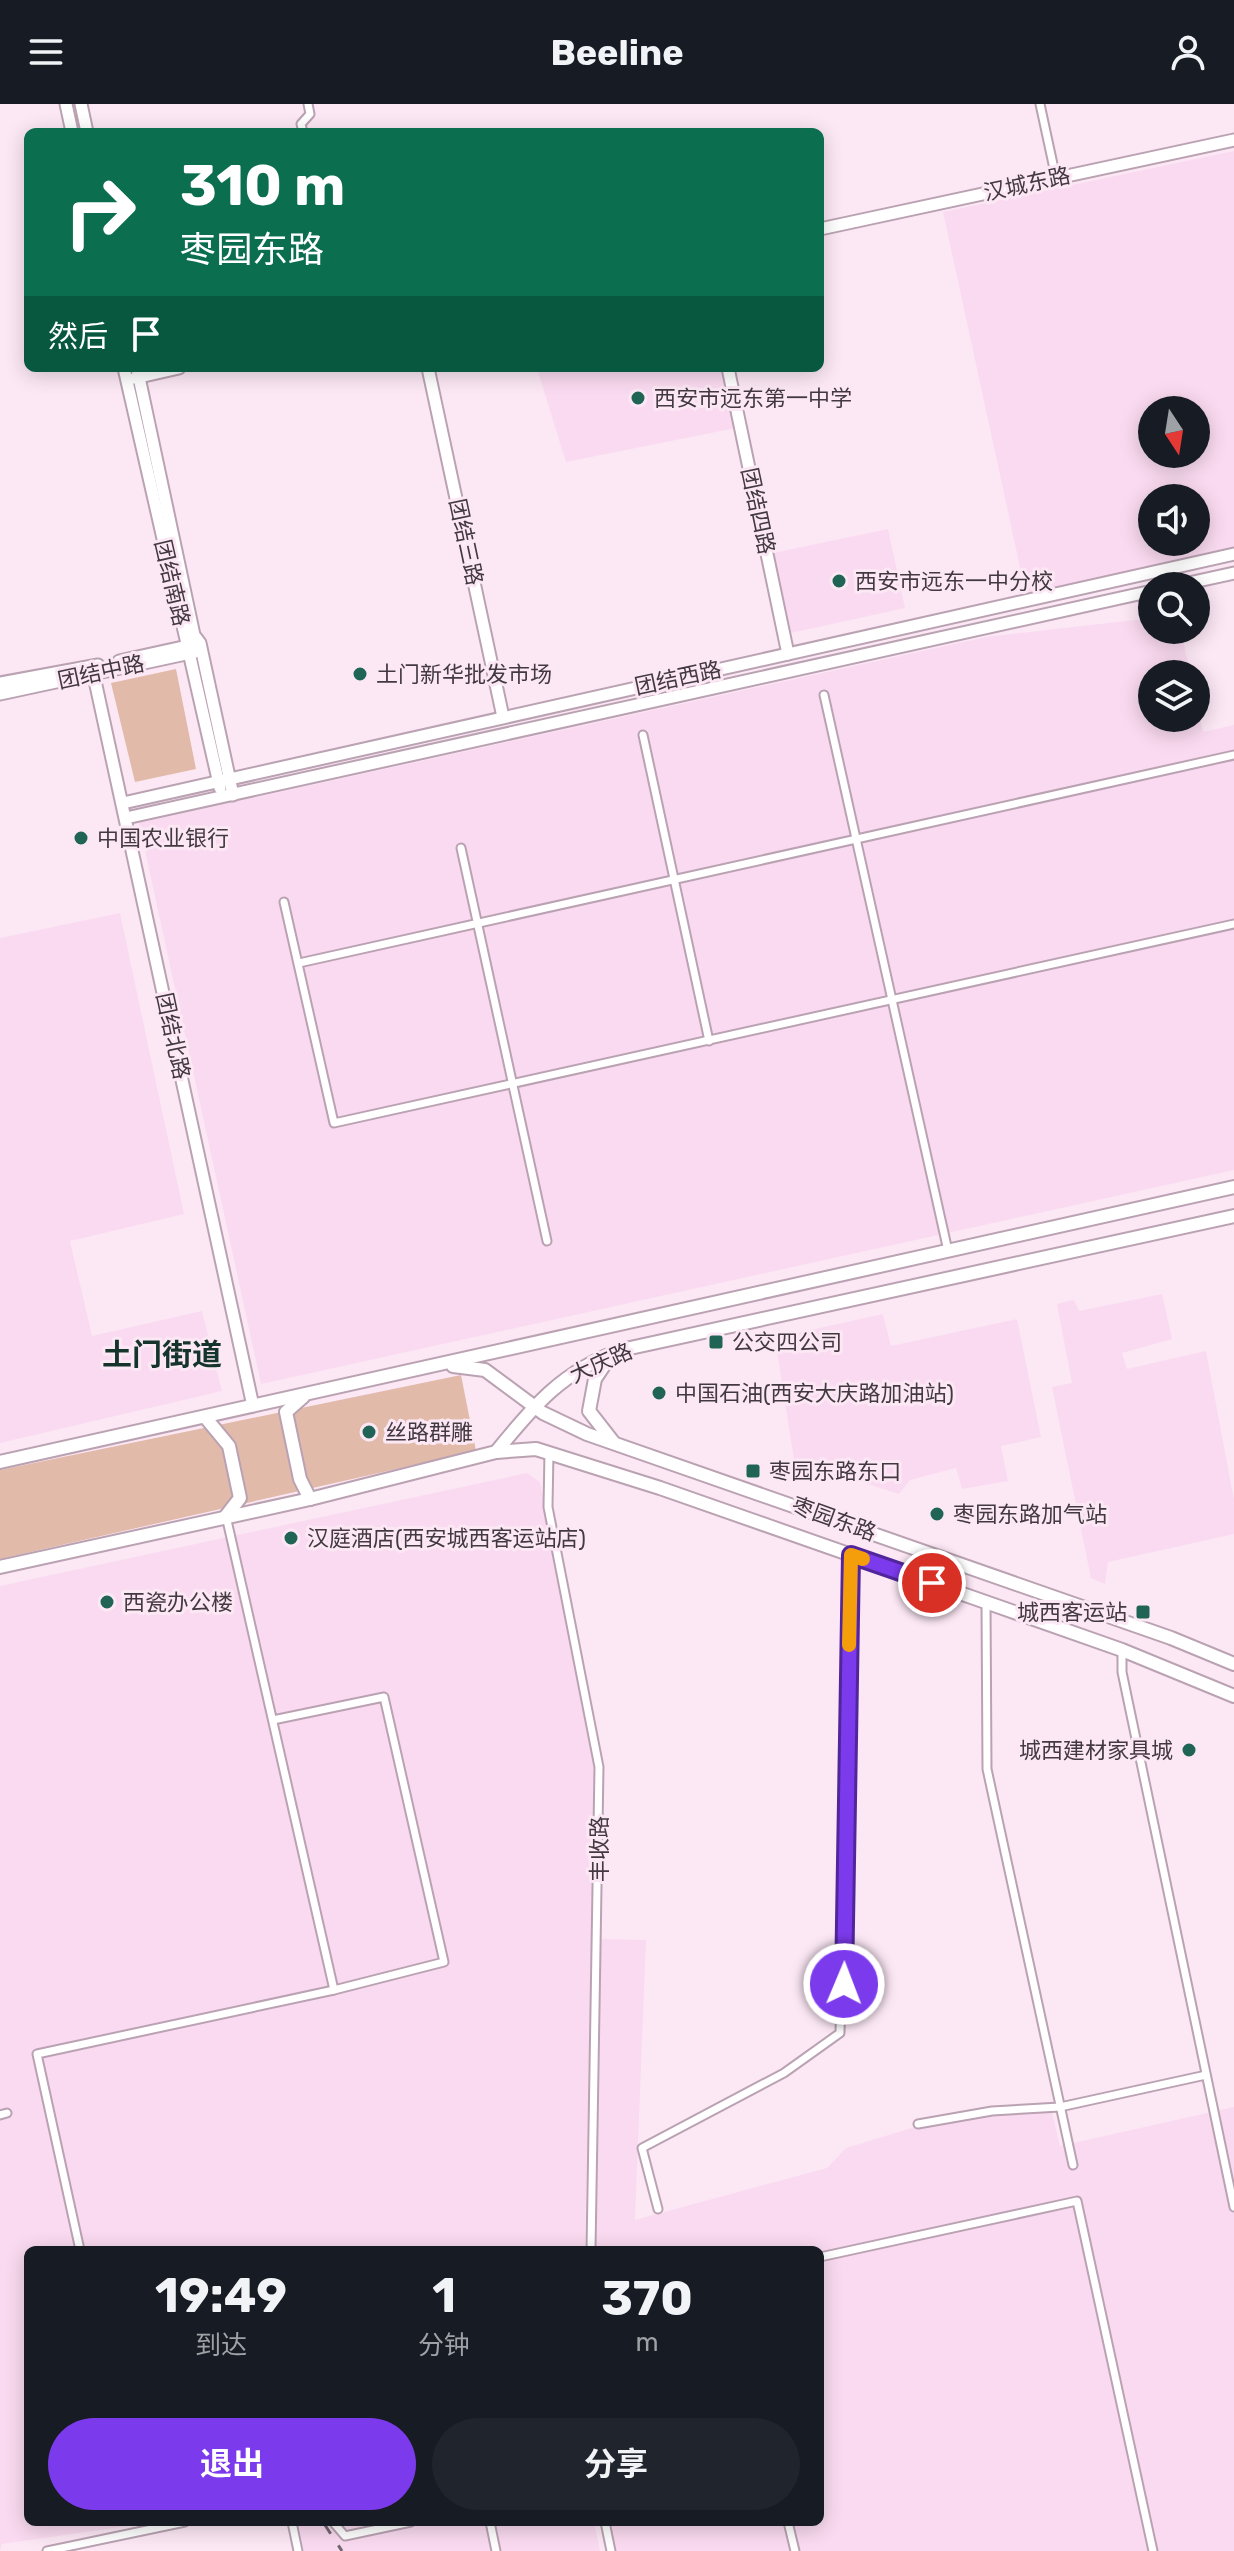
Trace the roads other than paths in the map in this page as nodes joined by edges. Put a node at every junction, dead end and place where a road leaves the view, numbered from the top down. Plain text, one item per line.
1 (66, 104) edge
2 (81, 104) edge
3 (308, 104) edge
4 (1040, 104) edge
5 (71, 128) edge
6 (86, 128) edge
7 (302, 128) edge
8 (1234, 140) edge
9 (1056, 178) junction
10 (824, 228) edge
11 (138, 372) edge
12 (429, 372) edge
13 (729, 372) edge
14 (125, 374) edge
15 (1234, 554) edge
16 (1234, 573) edge
17 (1210, 578) edge
18 (1138, 594) edge
19 (195, 648) junction
20 (788, 654) junction
21 (93, 670) junction
22 (0, 683) edge
23 (0, 694) edge
24 (824, 695) dead end
25 (503, 717) junction
26 (643, 735) dead end
27 (1234, 755) edge
28 (224, 779) junction
29 (228, 796) junction
30 (123, 803) junction
31 (126, 818) junction
32 (856, 841) junction
33 (461, 848) dead end
34 (674, 880) junction
35 (284, 902) dead end
36 (477, 924) junction
37 (1234, 924) edge
38 (299, 963) junction
39 (892, 1001) junction
40 (709, 1041) junction
41 (512, 1084) junction
42 (1234, 1187) edge
43 (1234, 1216) edge
44 (547, 1241) dead end
45 (948, 1251) junction
46 (658, 1315) junction
47 (664, 1340) junction
48 (612, 1353) junction
49 (442, 1364) junction
50 (305, 1395) junction
51 (534, 1405) junction
52 (253, 1406) junction
53 (205, 1417) junction
54 (616, 1445) junction
55 (496, 1452) junction
56 (549, 1452) junction
57 (0, 1462) edge
58 (310, 1499) junction
59 (226, 1516) junction
60 (851, 1555) junction
61 (0, 1567) edge
62 (986, 1602) junction
63 (1122, 1650) junction
64 (1234, 1664) edge
65 (1234, 1696) edge
66 (273, 1720) junction
67 (334, 1990) junction
68 (1206, 2075) junction
69 (1060, 2107) junction
70 (918, 2124) dead end
71 (1073, 2165) dead end
72 (1234, 2207) edge
73 (658, 2209) dead end
74 (79, 2246) edge
75 (591, 2246) edge
76 (824, 2256) edge
77 (166, 2526) edge
78 (293, 2526) edge
79 (336, 2526) edge
80 (392, 2526) edge
81 (491, 2526) edge
82 (606, 2526) edge
83 (789, 2526) edge
84 (47, 2551) edge
85 (298, 2551) edge
86 (496, 2551) edge
87 (610, 2551) edge
88 (795, 2551) edge
89 (1153, 2551) edge

1 - 5 street
2 - 6 street
3 - 7 street
4 - 9 street
8 - 9 street, 汉城东路
9 - 10 street, 汉城东路
11 - 14 street
11 - 19 street, 团结南路
12 - 25 street, 团结三路
13 - 20 street, 团结四路
14 - 19 street, 团结南路
15 - 20 street, 团结西路
16 - 17 street
18 - 29 street, 团结西路
19 - 21 street, 团结中路
19 - 28 street, 团结南路
20 - 25 street, 团结西路
21 - 22 street, 团结中路
21 - 23 street, 团结中路
21 - 30 street, 团结北路
24 - 32 street
25 - 28 street, 团结西路
26 - 34 street
27 - 32 street
28 - 29 street, 团结南路
28 - 30 street, 团结西路
29 - 31 street, 团结西路
30 - 31 street, 团结北路
31 - 52 street, 团结北路
32 - 34 street
32 - 39 street
33 - 36 street
34 - 36 street
34 - 40 street
35 - 38 street
36 - 38 street
36 - 41 street
37 - 39 street
38 - 41 street
39 - 40 street
39 - 45 street
40 - 41 street
41 - 44 street
42 - 45 main road, 大庆路
43 - 47 main road, 大庆路
45 - 46 main road, 大庆路
46 - 47 main road
46 - 49 main road, 大庆路
47 - 48 main road, 大庆路
48 - 51 main road, 大庆路
48 - 54 main road
49 - 50 main road, 大庆路
49 - 51 main road, 枣园东路
50 - 52 main road, 大庆路
50 - 58 main road
51 - 54 main road, 枣园东路
51 - 55 main road, 大庆路
52 - 53 main road, 大庆路
53 - 57 main road, 大庆路
53 - 59 main road
54 - 64 main road, 枣园东路
55 - 56 main road, 枣园东路
55 - 58 main road
56 - 60 main road, 枣园东路
56 - 75 street, 丰收路
58 - 59 main road
59 - 61 main road
59 - 66 street
60 - 62 main road, 枣园东路
60 - 73 street
62 - 63 main road, 枣园东路
62 - 69 street
63 - 65 main road, 枣园东路
63 - 68 street
66 - 67 street
66 - 67 street
67 - 74 street
68 - 69 street
68 - 72 street
69 - 70 street
69 - 71 street
76 - 89 street
77 - 84 street
78 - 85 street
79 - 80 street
81 - 86 street
82 - 87 street
83 - 88 street

